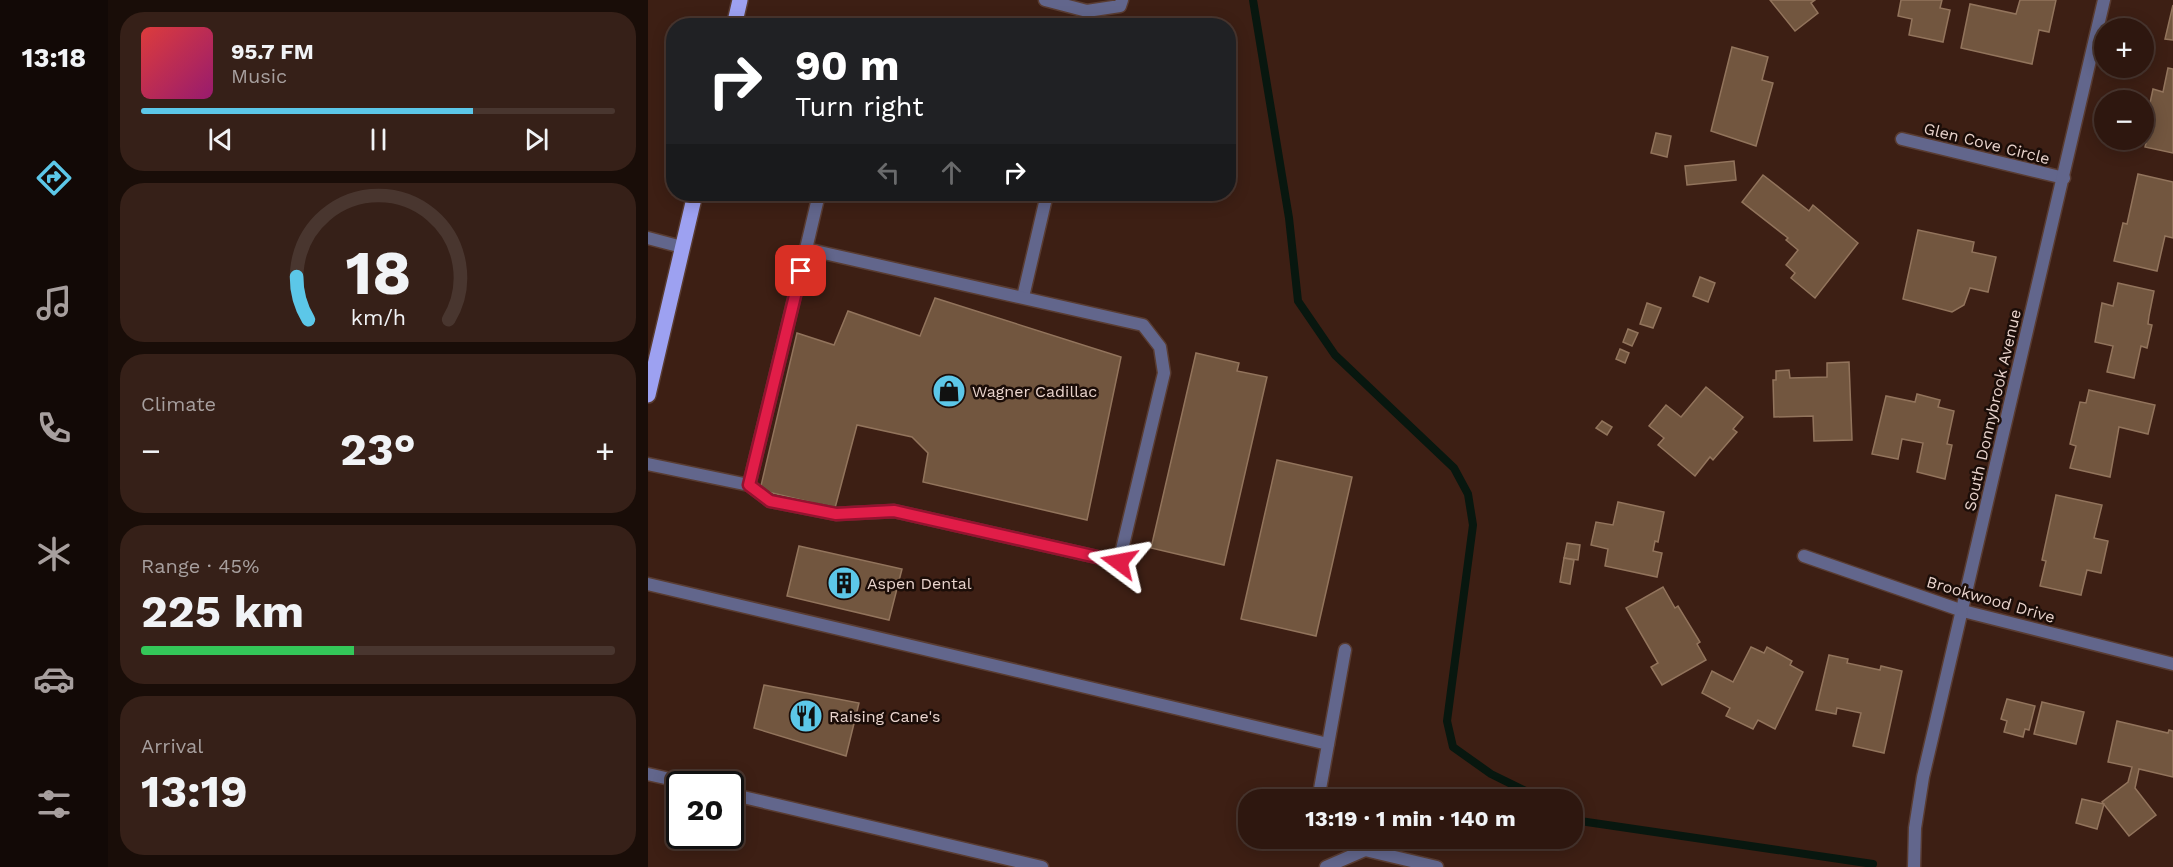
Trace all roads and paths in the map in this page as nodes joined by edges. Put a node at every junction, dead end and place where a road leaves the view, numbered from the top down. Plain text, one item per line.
1 (740, 0) edge
2 (1045, 0) edge
3 (1122, 0) edge
4 (2104, 0) edge
5 (736, 18) edge
6 (1902, 139) dead end
7 (2064, 178) junction
8 (693, 201) edge
9 (817, 201) edge
10 (1045, 201) edge
11 (648, 238) edge
12 (682, 247) junction
13 (806, 249) junction
14 (1023, 297) junction
15 (648, 395) edge
16 (648, 464) edge
17 (749, 485) junction
18 (1804, 556) dead end
19 (648, 584) edge
20 (1963, 611) junction
21 (1345, 650) dead end
22 (2173, 664) edge
23 (1328, 744) junction
24 (648, 774) edge
25 (666, 778) edge
26 (1320, 789) edge
27 (744, 797) edge
28 (1365, 850) joint
29 (1042, 867) edge
30 (1326, 867) edge
31 (1437, 867) edge
32 (1914, 867) edge

1 - 5 main road
2 - 3 street
4 - 7 street, South Donnybrook Avenue
6 - 7 street, Glen Cove Circle
7 - 20 street, South Donnybrook Avenue
8 - 12 main road
9 - 13 street
10 - 14 street
11 - 12 street
12 - 15 main road
13 - 14 street
13 - 17 street
14 - 17 street
16 - 17 street
18 - 20 street, Brookwood Drive
19 - 23 street
20 - 22 street, Brookwood Drive
20 - 32 street, South Donnybrook Avenue
21 - 23 street
23 - 26 street
24 - 25 street
27 - 29 street
28 - 30 street
28 - 31 street

